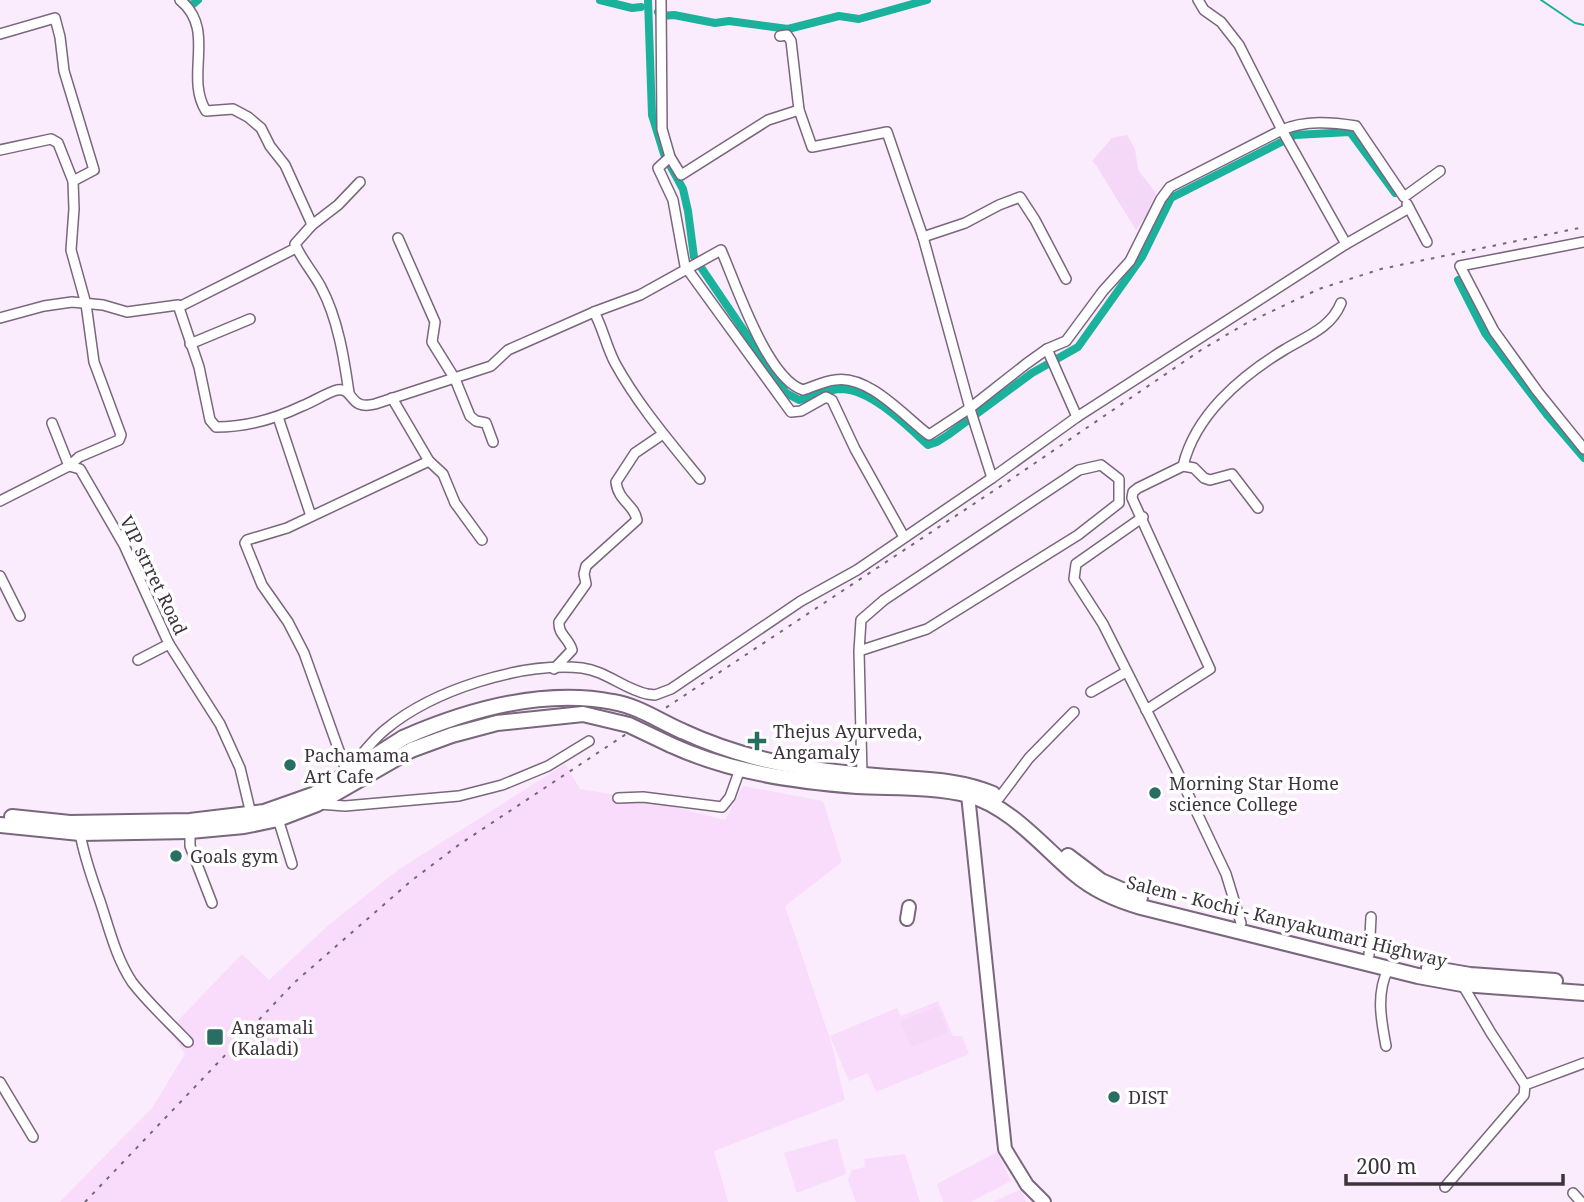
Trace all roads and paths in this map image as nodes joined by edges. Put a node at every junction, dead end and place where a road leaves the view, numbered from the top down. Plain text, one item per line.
1 (180, 0) edge
2 (1198, 0) edge
3 (661, 5) edge
4 (0, 34) edge
5 (780, 36) dead end
6 (799, 110) junction
7 (1282, 130) junction
8 (0, 149) edge
9 (667, 160) junction
10 (1440, 171) dead end
11 (73, 181) junction
12 (360, 182) dead end
13 (1404, 197) junction
14 (1409, 208) junction
15 (312, 225) junction
16 (923, 237) junction
17 (398, 238) dead end
18 (1427, 242) dead end
19 (1584, 242) edge
20 (1346, 243) junction
21 (296, 248) junction
22 (687, 268) junction
23 (1066, 279) dead end
24 (1341, 303) dead end
25 (86, 304) junction
26 (179, 307) junction
27 (594, 312) junction
28 (0, 318) edge
29 (250, 319) dead end
30 (191, 344) junction
31 (1047, 349) junction
32 (455, 379) junction
33 (349, 393) junction
34 (392, 398) junction
35 (971, 410) junction
36 (278, 417) junction
37 (1077, 417) junction
38 (52, 424) dead end
39 (663, 434) junction
40 (493, 442) dead end
41 (1584, 449) edge
42 (429, 461) junction
43 (69, 466) junction
44 (1183, 466) junction
45 (992, 478) junction
46 (700, 479) dead end
47 (0, 501) edge
48 (1258, 508) dead end
49 (311, 516) junction
50 (1143, 517) junction
51 (904, 537) junction
52 (482, 540) dead end
53 (0, 576) edge
54 (20, 617) dead end
55 (169, 644) junction
56 (859, 651) junction
57 (138, 660) dead end
58 (554, 669) junction
59 (1126, 672) junction
60 (1091, 692) dead end
61 (1146, 710) junction
62 (1074, 712) dead end
63 (589, 741) dead end
64 (407, 744) junction
65 (722, 750) junction
66 (714, 763) junction
67 (740, 769) junction
68 (347, 773) junction
69 (862, 775) junction
70 (971, 791) junction
71 (618, 797) dead end
72 (999, 798) junction
73 (317, 804) junction
74 (251, 814) junction
75 (0, 816) edge
76 (278, 819) junction
77 (0, 825) edge
78 (190, 826) junction
79 (80, 833) junction
80 (292, 864) dead end
81 (212, 903) dead end
82 (1371, 918) dead end
83 (1241, 923) junction
84 (1369, 955) junction
85 (1388, 969) junction
86 (1462, 984) junction
87 (1584, 984) edge
88 (1584, 993) edge
89 (188, 1042) dead end
90 (1386, 1046) dead end
91 (1584, 1063) edge
92 (0, 1082) edge
93 (1525, 1085) junction
94 (33, 1137) dead end
95 (1445, 1187) dead end
96 (1573, 1193) dead end
97 (1044, 1202) edge
98 (1581, 1202) edge

1 - 15 street
2 - 7 street
3 - 9 street
4 - 11 street
5 - 6 street
6 - 9 street
6 - 16 street
7 - 13 street
7 - 20 street
7 - 31 street
8 - 11 street
9 - 22 street
10 - 13 street
11 - 25 street
12 - 15 street
13 - 14 street
14 - 18 street
14 - 20 street
15 - 21 street
16 - 23 street
16 - 35 street
17 - 32 street
19 - 41 street
20 - 37 street
21 - 26 street
21 - 33 street
22 - 27 street
22 - 35 street
22 - 51 street
24 - 44 street
25 - 26 street
25 - 28 street
25 - 43 street
26 - 30 street
27 - 32 street
27 - 39 street
29 - 30 street
30 - 36 street
31 - 35 street
31 - 37 street
32 - 34 street
32 - 40 street
33 - 34 street
33 - 36 street
34 - 42 street
35 - 45 street
36 - 49 street
37 - 45 street
38 - 43 street
39 - 46 street
39 - 58 street
42 - 49 street
42 - 52 street
43 - 47 street
43 - 55 street, VIP strret Road
44 - 48 street
44 - 50 street
45 - 51 street
49 - 68 street
50 - 59 street
50 - 61 street
51 - 58 street
53 - 54 street
55 - 57 street
55 - 74 street, VIP strret Road
56 - 56 street
56 - 69 street
58 - 68 street
59 - 60 street
59 - 61 street
61 - 83 street
62 - 72 street
63 - 73 street
64 - 65 highway, Salem - Kochi - Kanyakumari Highway, bridge
64 - 66 highway, Salem - Kochi - Kanyakumari Highway, bridge
64 - 68 highway, Salem - Kochi - Kanyakumari Highway
64 - 73 highway, Salem - Kochi - Kanyakumari Highway
65 - 66 highway
65 - 69 highway, Salem - Kochi - Kanyakumari Highway
66 - 67 highway, Salem - Kochi - Kanyakumari Highway
67 - 70 highway, Salem - Kochi - Kanyakumari Highway
67 - 71 street
68 - 74 highway, Salem - Kochi - Kanyakumari Highway
69 - 70 highway, Salem - Kochi - Kanyakumari Highway
70 - 72 highway, Salem - Kochi - Kanyakumari Highway
70 - 85 highway, Salem - Kochi - Kanyakumari Highway
70 - 97 main road
72 - 83 highway, Salem - Kochi - Kanyakumari Highway
73 - 76 highway, Salem - Kochi - Kanyakumari Highway
74 - 78 highway, Salem - Kochi - Kanyakumari Highway
75 - 78 highway, Salem - Kochi - Kanyakumari Highway
76 - 78 highway, Salem - Kochi - Kanyakumari Highway
76 - 80 street
77 - 79 highway, Salem - Kochi - Kanyakumari Highway
78 - 79 highway, Salem - Kochi - Kanyakumari Highway
78 - 81 street
79 - 89 street
82 - 84 street
83 - 84 highway, Salem - Kochi - Kanyakumari Highway
84 - 87 highway, Salem - Kochi - Kanyakumari Highway
85 - 86 highway, Salem - Kochi - Kanyakumari Highway
85 - 90 street
86 - 88 highway, Salem - Kochi - Kanyakumari Highway
86 - 93 street
91 - 93 street
92 - 94 street
93 - 95 street
96 - 98 street

